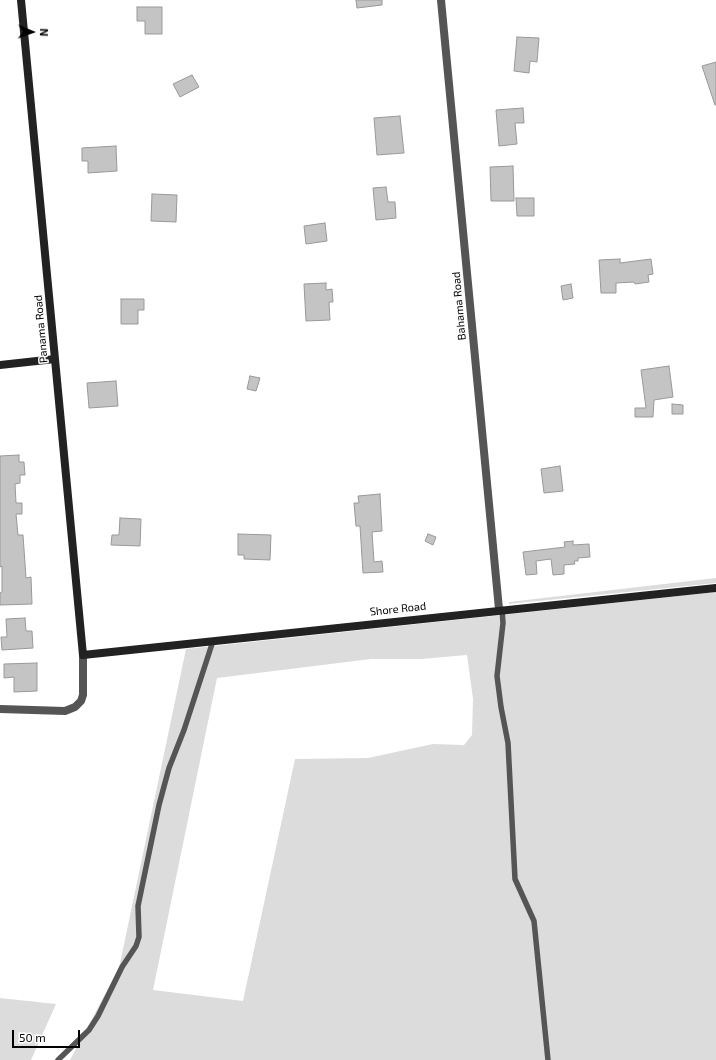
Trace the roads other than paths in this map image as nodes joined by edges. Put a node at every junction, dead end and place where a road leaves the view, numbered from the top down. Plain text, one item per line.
1 (21, 0) edge
2 (441, 0) edge
3 (55, 360) junction
4 (0, 365) edge
5 (716, 588) edge
6 (501, 609) junction
7 (213, 641) junction
8 (83, 655) junction
9 (0, 709) edge
10 (58, 1060) edge
11 (548, 1060) edge

1 - 3 street, Panama Road
2 - 6 street, Bahama Road
3 - 4 street
3 - 8 street, Panama Road
5 - 6 street, Shore Road
6 - 7 street, Shore Road
6 - 11 lane
7 - 8 street, Shore Road
7 - 10 lane
8 - 9 street

